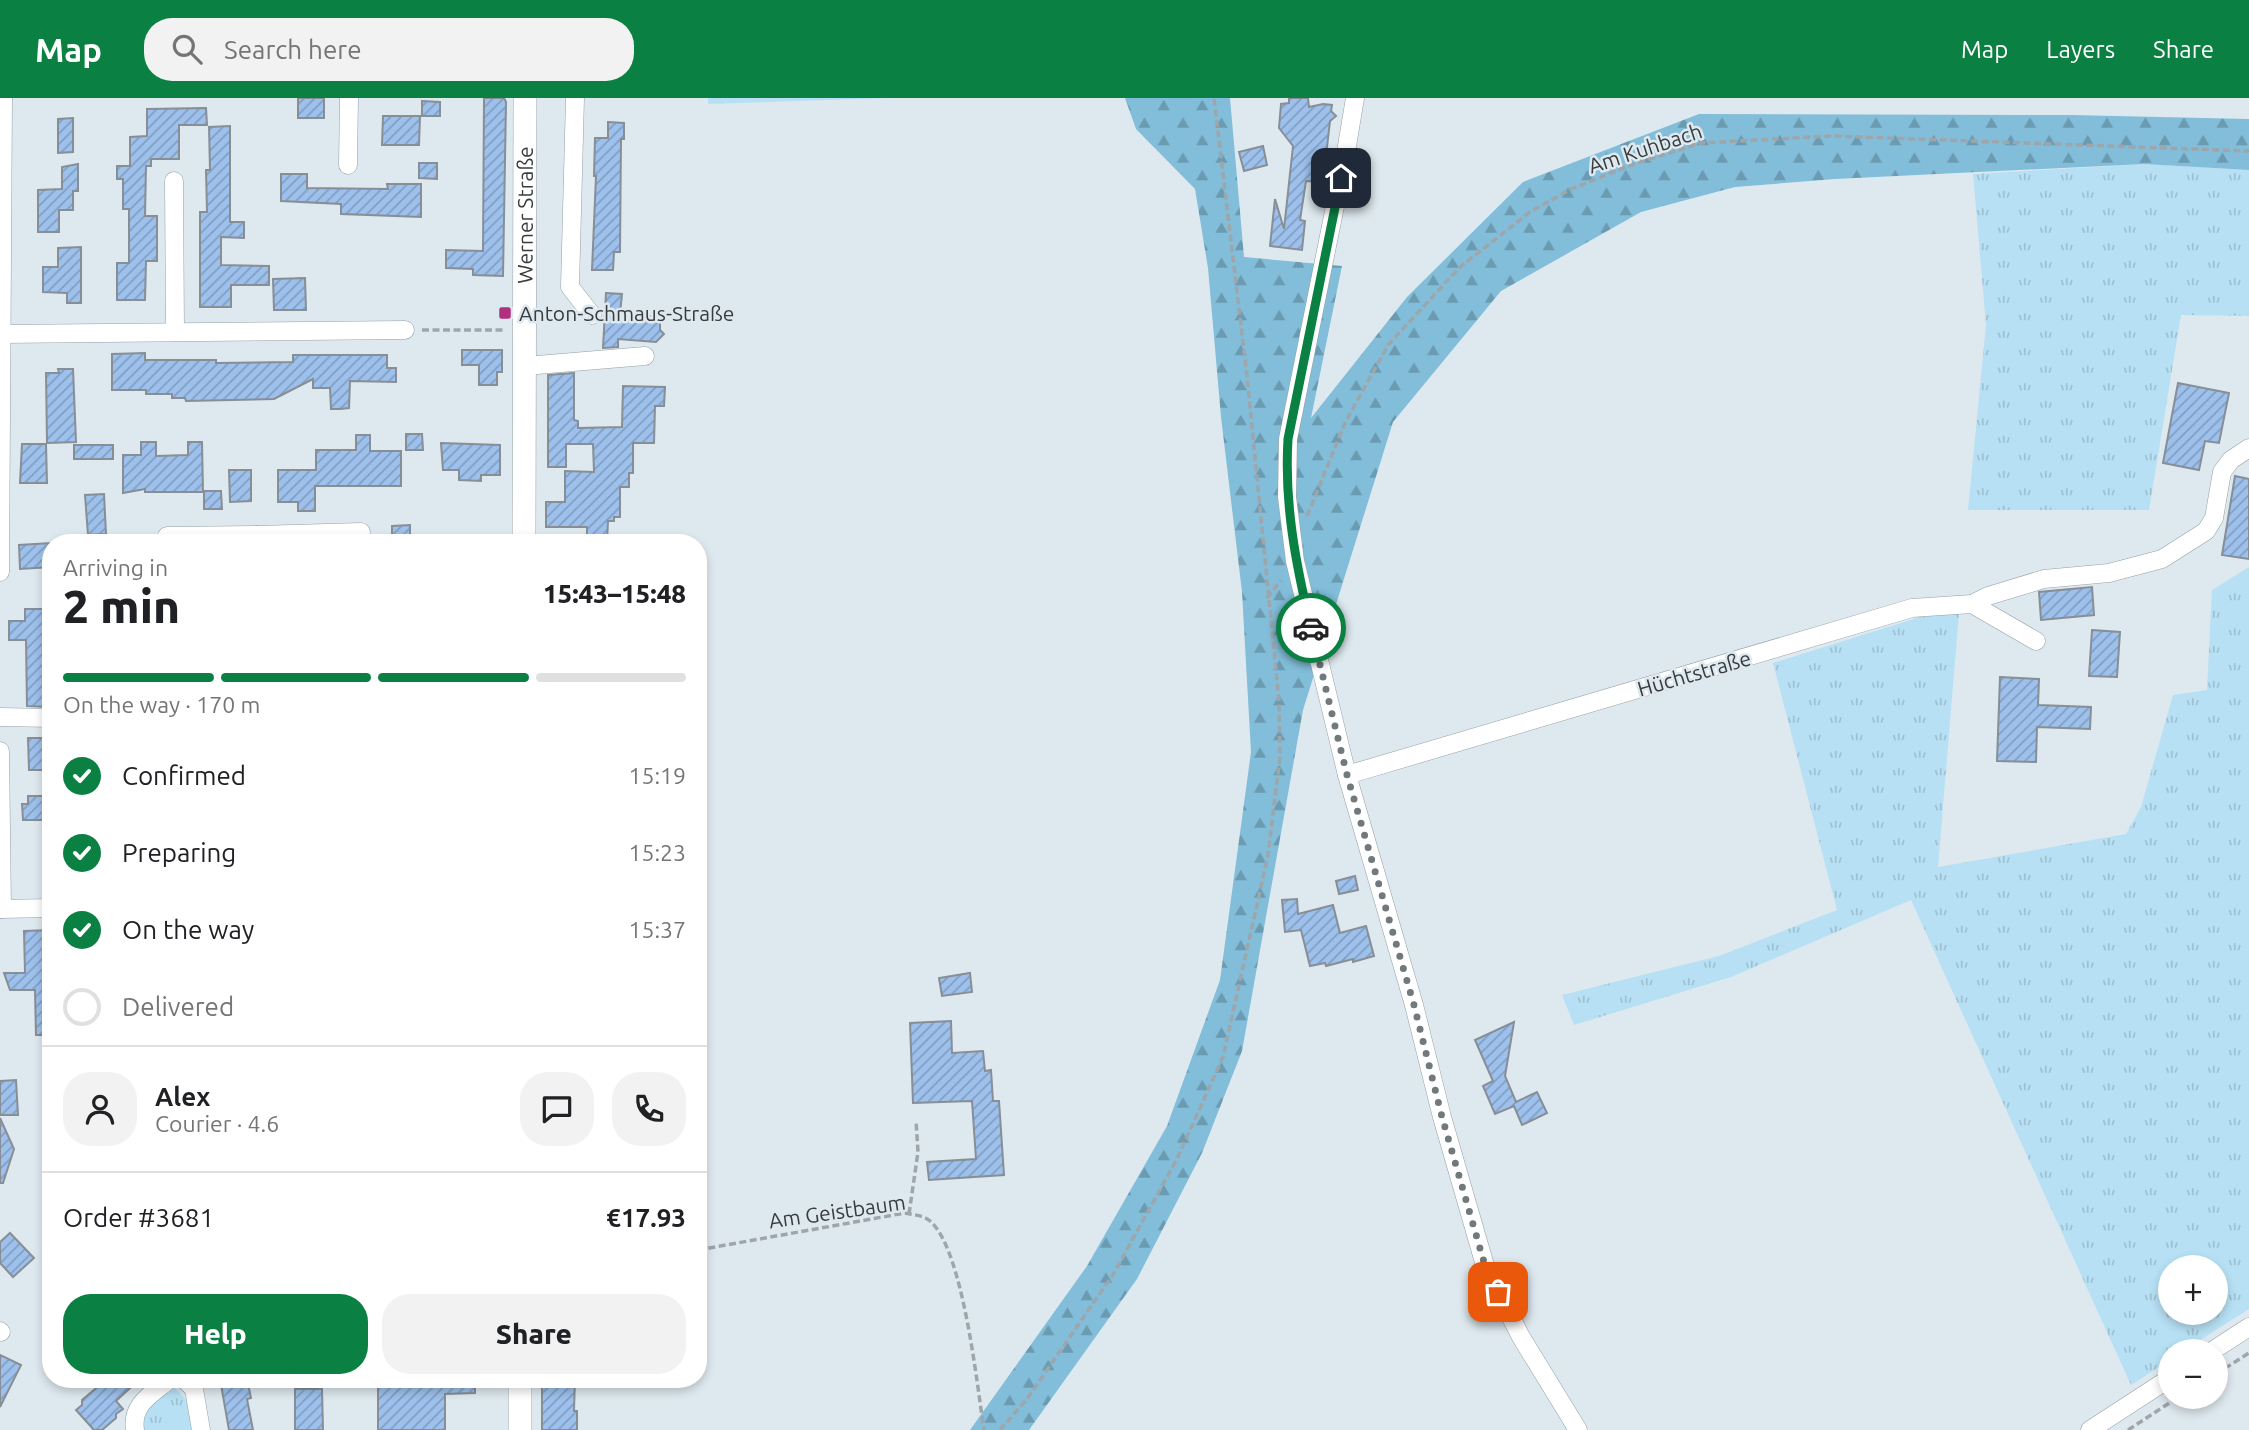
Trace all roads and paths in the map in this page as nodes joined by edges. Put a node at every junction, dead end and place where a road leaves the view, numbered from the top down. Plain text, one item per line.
1 (3, 98) edge
2 (349, 98) edge
3 (525, 98) edge
4 (575, 98) edge
5 (1214, 98) edge
6 (1355, 98) edge
7 (2249, 151) edge
8 (348, 165) dead end
9 (174, 181) dead end
10 (592, 315) dead end
11 (405, 330) joint
12 (525, 330) junction
13 (175, 332) junction
14 (2, 334) edge
15 (645, 356) dead end
16 (525, 366) junction
17 (1, 383) edge
18 (2249, 448) edge
19 (1306, 519) dead end
20 (360, 532) dead end
21 (331, 534) edge
22 (524, 534) edge
23 (0, 572) edge
24 (1972, 604) junction
25 (2036, 641) dead end
26 (0, 717) edge
27 (42, 718) edge
28 (0, 751) edge
29 (1347, 775) junction
30 (42, 908) edge
31 (1, 909) edge
32 (916, 1121) dead end
33 (909, 1214) junction
34 (707, 1248) edge
35 (2249, 1327) edge
36 (2228, 1341) edge
37 (2249, 1353) edge
38 (2228, 1366) edge
39 (2158, 1386) edge
40 (159, 1388) edge
41 (193, 1388) edge
42 (520, 1388) edge
43 (2160, 1409) edge
44 (135, 1430) edge
45 (201, 1430) edge
46 (520, 1430) edge
47 (984, 1430) edge
48 (1000, 1430) edge
49 (1578, 1430) edge
50 (2090, 1430) edge
51 (2128, 1430) edge

1 - 14 street
2 - 8 street
3 - 12 main road, Werner Straße
4 - 10 street
5 - 48 path
6 - 29 street
7 - 19 path, Am Kuhbach
9 - 13 street
11 - 12 path
11 - 13 street
12 - 16 main road, Werner Straße
13 - 14 street
14 - 17 street
15 - 16 street
16 - 22 main road, Werner Straße
17 - 23 street
18 - 24 street, Hüchtstraße
20 - 21 street
24 - 25 street
24 - 29 street, Hüchtstraße
26 - 27 street
28 - 31 street
29 - 49 street
30 - 31 street
32 - 33 path
33 - 34 path, Am Geistbaum
33 - 47 path, Am Geistbaum
35 - 36 street
37 - 38 path
39 - 50 street
40 - 44 street
41 - 45 street
42 - 46 main road
43 - 51 path

